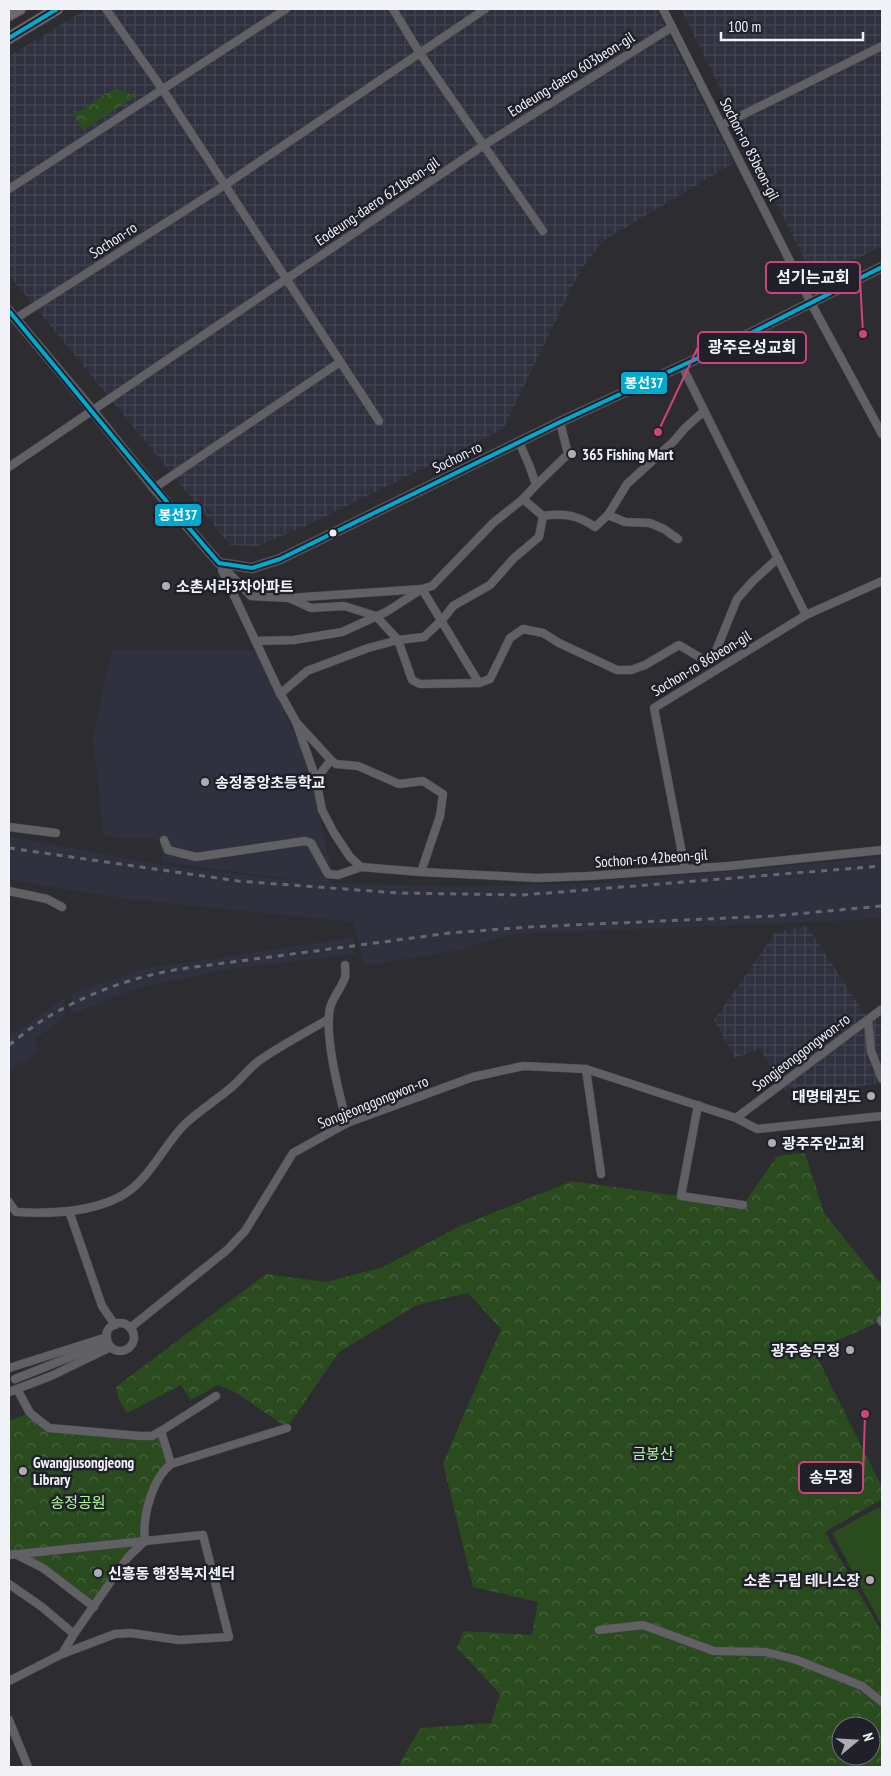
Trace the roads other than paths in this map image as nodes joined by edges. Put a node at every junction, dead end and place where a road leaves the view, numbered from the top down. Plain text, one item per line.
1 (20, 9) edge
2 (57, 9) edge
3 (106, 9) edge
4 (286, 9) edge
5 (393, 9) edge
6 (485, 9) edge
7 (663, 9) edge
8 (9, 15) edge
9 (672, 27) junction
10 (9, 38) edge
11 (882, 46) edge
12 (419, 52) junction
13 (163, 90) junction
14 (722, 125) junction
15 (484, 145) junction
16 (225, 185) junction
17 (9, 189) edge
18 (543, 230) dead end
19 (882, 267) edge
20 (286, 280) junction
21 (811, 303) junction
22 (12, 315) edge
23 (340, 362) junction
24 (682, 366) junction
25 (92, 410) junction
26 (703, 412) junction
27 (378, 421) dead end
28 (560, 422) junction
29 (882, 434) edge
30 (519, 442) junction
31 (9, 467) edge
32 (536, 485) junction
33 (154, 488) junction
34 (523, 500) junction
35 (608, 515) junction
36 (543, 516) junction
37 (678, 539) dead end
38 (778, 558) junction
39 (219, 563) junction
40 (882, 581) edge
41 (422, 589) junction
42 (289, 598) junction
43 (806, 615) junction
44 (376, 616) junction
45 (441, 621) junction
46 (398, 640) junction
47 (256, 641) junction
48 (479, 683) junction
49 (280, 694) junction
50 (296, 722) junction
51 (331, 760) junction
52 (316, 779) junction
53 (9, 827) edge
54 (56, 833) dead end
55 (164, 840) dead end
56 (882, 850) edge
57 (361, 867) junction
58 (685, 869) junction
59 (421, 872) junction
60 (9, 892) edge
61 (62, 906) dead end
62 (345, 965) dead end
63 (882, 1009) edge
64 (329, 1019) junction
65 (868, 1020) junction
66 (586, 1069) junction
67 (882, 1079) edge
68 (698, 1105) junction
69 (882, 1116) edge
70 (736, 1118) junction
71 (347, 1124) junction
72 (601, 1174) dead end
73 (9, 1202) edge
74 (743, 1205) dead end
75 (69, 1211) junction
76 (12, 1212) edge
77 (115, 1325) junction
78 (130, 1328) junction
79 (108, 1342) junction
80 (9, 1368) edge
81 (15, 1379) dead end
82 (17, 1389) junction
83 (9, 1392) edge
84 (216, 1396) dead end
85 (287, 1428) dead end
86 (162, 1432) junction
87 (171, 1464) junction
88 (145, 1541) junction
89 (12, 1555) edge
90 (9, 1584) edge
91 (94, 1607) junction
92 (599, 1630) dead end
93 (74, 1634) junction
94 (62, 1654) junction
95 (9, 1681) edge
96 (882, 1702) edge
97 (9, 1720) edge
98 (28, 1767) edge

1 - 8 main road
2 - 10 main road
3 - 13 street
4 - 13 street
5 - 12 street
6 - 12 street
7 - 9 street, Sochon-ro 85beon-gil
9 - 14 street, Sochon-ro 85beon-gil
9 - 15 street, Eodeung-daero 603beon-gil
11 - 14 street
12 - 15 street
12 - 16 street
13 - 16 street
13 - 17 street
14 - 21 street, Sochon-ro 85beon-gil
15 - 18 street
15 - 20 street, Eodeung-daero 621beon-gil
16 - 20 street
16 - 22 street, Sochon-ro
19 - 21 street, Sochon-ro
20 - 23 street
20 - 25 street
21 - 24 street, Sochon-ro
21 - 29 street
22 - 25 street, Sochon-ro
23 - 27 street
23 - 33 street
24 - 26 street
24 - 28 street, Sochon-ro
25 - 31 street
25 - 33 street, Sochon-ro
26 - 35 street
26 - 38 street
28 - 30 street, Sochon-ro
28 - 32 street
30 - 32 street
30 - 39 street, Sochon-ro
32 - 34 street
33 - 39 street, Sochon-ro
34 - 36 street
34 - 41 street
35 - 36 street
35 - 37 street
36 - 45 street
38 - 43 street
38 - 48 street
39 - 42 street
39 - 47 street
40 - 43 street, Sochon-ro 86beon-gil
41 - 42 street
41 - 44 street
41 - 45 street
42 - 44 street
43 - 58 street, Sochon-ro 86beon-gil
44 - 46 street
44 - 47 street
45 - 46 street
45 - 48 street
46 - 48 street
46 - 49 street
47 - 49 street
49 - 50 street
50 - 51 street
50 - 52 street
51 - 52 street
51 - 59 street
52 - 57 street
53 - 54 street
55 - 57 street
56 - 58 street, Sochon-ro 42beon-gil
57 - 59 street, Sochon-ro 42beon-gil
58 - 59 street, Sochon-ro 42beon-gil
60 - 61 street
62 - 64 street
63 - 65 street, Songjeonggongwon-ro
64 - 71 street
64 - 75 street
65 - 67 street
65 - 70 street, Songjeonggongwon-ro
66 - 68 street, Songjeonggongwon-ro
66 - 71 street, Songjeonggongwon-ro
66 - 72 street
68 - 70 street, Songjeonggongwon-ro
68 - 74 street
69 - 70 street, Songjeonggongwon-ro
71 - 78 street, Songjeonggongwon-ro
73 - 76 street
75 - 76 street
75 - 77 street
77 - 78 street
77 - 79 street
78 - 79 street
79 - 80 street
79 - 81 street
79 - 82 street
82 - 83 street
82 - 86 street
84 - 86 street
85 - 87 street
86 - 87 street
87 - 88 street
88 - 89 street
88 - 91 street
88 - 94 street
89 - 91 street
90 - 93 street
91 - 93 street
92 - 96 street
93 - 94 street
94 - 95 street
97 - 98 street

